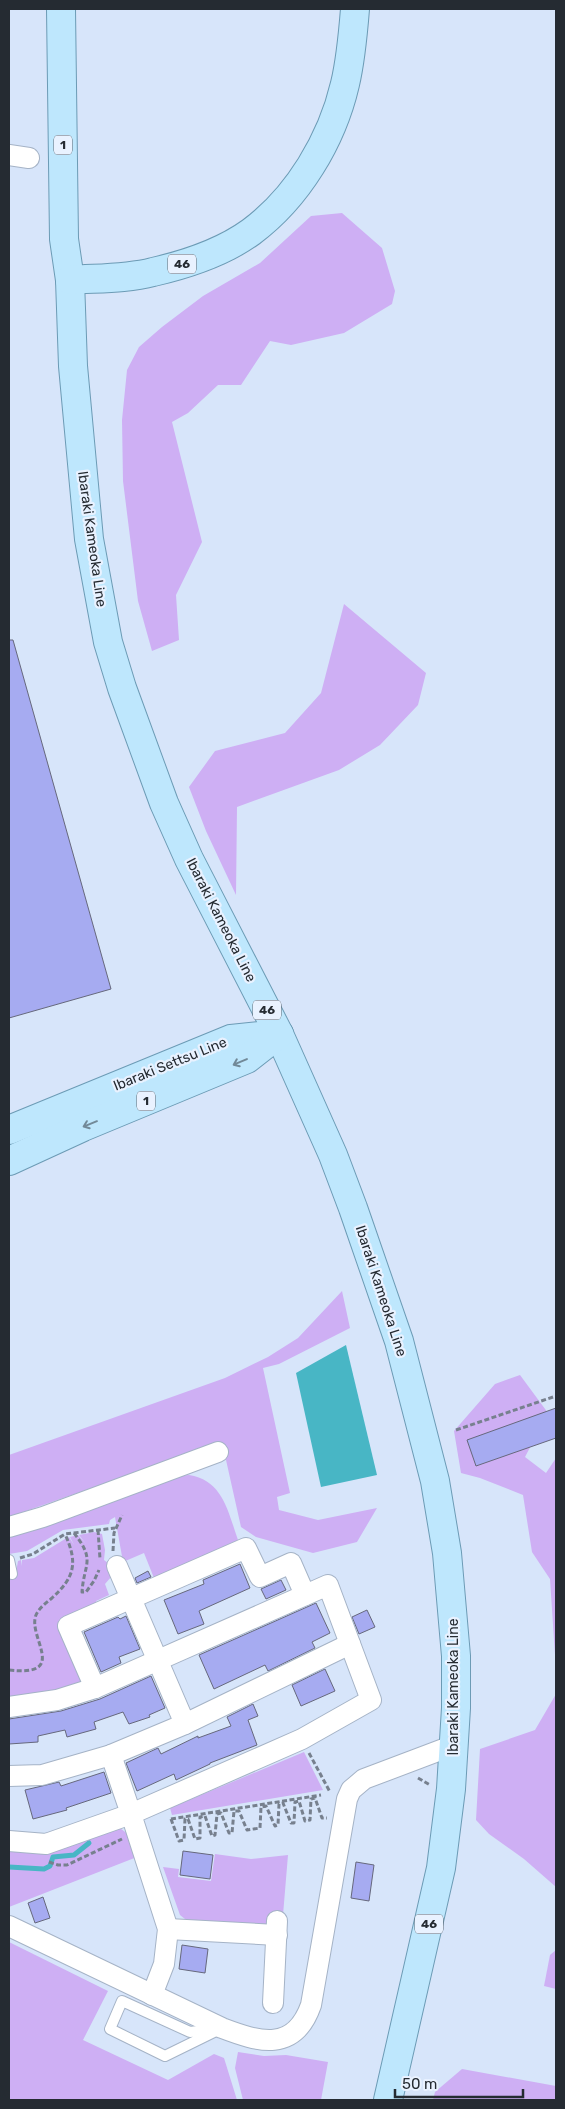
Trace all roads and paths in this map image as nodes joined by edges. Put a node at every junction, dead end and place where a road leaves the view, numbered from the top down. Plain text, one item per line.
1 (61, 9) edge
2 (355, 9) edge
3 (9, 155) edge
4 (29, 158) dead end
5 (70, 280) junction
6 (279, 1034) junction
7 (9, 1130) edge
8 (9, 1160) edge
9 (556, 1396) edge
10 (456, 1430) dead end
11 (208, 1452) dead end
12 (122, 1515) dead end
13 (9, 1528) edge
14 (115, 1528) junction
15 (98, 1530) junction
16 (74, 1533) junction
17 (65, 1534) junction
18 (20, 1558) dead end
19 (9, 1560) edge
20 (117, 1566) joint
21 (12, 1574) dead end
22 (305, 1595) junction
23 (132, 1599) junction
24 (350, 1644) junction
25 (158, 1662) junction
26 (9, 1670) edge
27 (95, 1688) junction
28 (9, 1707) edge
29 (185, 1724) junction
30 (454, 1745) junction
31 (307, 1749) dead end
32 (111, 1755) junction
33 (9, 1776) edge
34 (328, 1787) dead end
35 (321, 1795) dead end
36 (327, 1810) dead end
37 (131, 1814) junction
38 (9, 1841) edge
39 (9, 1926) edge
40 (168, 1929) junction
41 (152, 1995) junction
42 (273, 2003) dead end
43 (222, 2028) junction
44 (388, 2100) edge

1 - 5 main road, 1
2 - 5 main road, 46
3 - 4 street
5 - 6 main road, Ibaraki Kameoka Line / 46
6 - 7 main road, Ibaraki Settsu Line / 1
6 -> 8 main road, Ibaraki Settsu Line / 1
6 - 30 main road, Ibaraki Kameoka Line / 46
9 - 10 path
11 - 13 street
12 - 14 path
14 - 15 path
14 - 20 path
15 - 16 path
15 - 16 path
16 - 17 path
17 - 18 path
17 - 26 path
19 - 21 lane
20 - 23 street
22 - 23 street
22 - 24 street
22 - 25 street
23 - 25 street
23 - 27 street
24 - 29 street
24 - 37 street
25 - 27 street
25 - 29 street
27 - 28 street
29 - 32 street
30 - 43 street
30 - 44 main road, Ibaraki Kameoka Line / 46
31 - 34 path
32 - 33 street
32 - 37 street
35 - 36 path
37 - 38 street
37 - 40 street
39 - 41 street
40 - 41 street
40 - 42 street
41 - 43 street
43 - 43 lane

